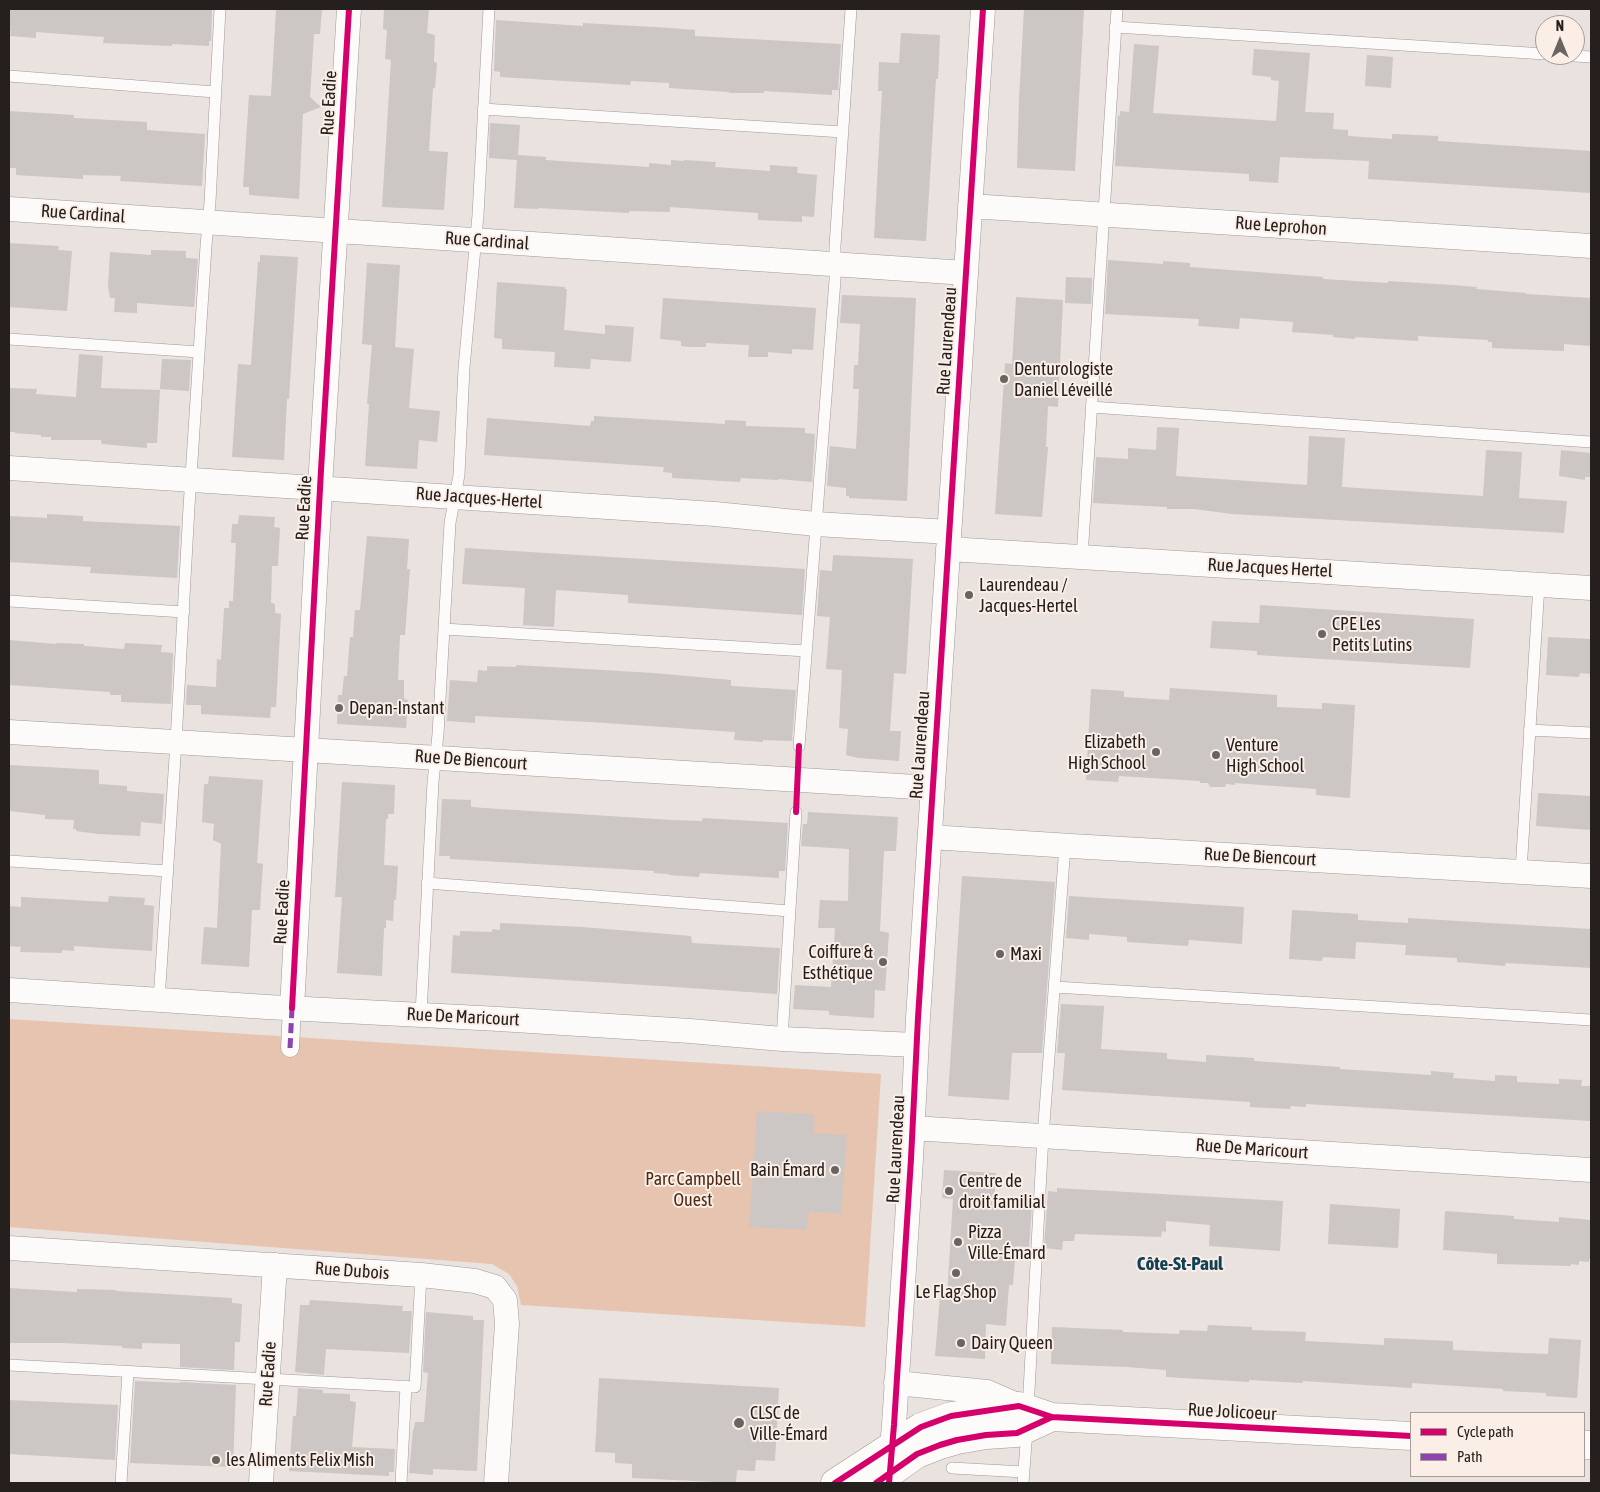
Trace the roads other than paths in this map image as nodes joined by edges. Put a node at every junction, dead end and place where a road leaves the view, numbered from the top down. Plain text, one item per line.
1 (220, 9) edge
2 (349, 9) edge
3 (490, 9) edge
4 (851, 9) edge
5 (983, 9) edge
6 (1116, 9) edge
7 (1116, 27) junction
8 (1535, 53) edge
9 (9, 76) edge
10 (215, 92) junction
11 (483, 109) junction
12 (843, 132) junction
13 (970, 206) junction
14 (9, 209) edge
15 (1103, 214) junction
16 (208, 222) junction
17 (336, 230) junction
18 (476, 241) junction
19 (1591, 246) edge
20 (835, 263) junction
21 (966, 273) junction
22 (9, 339) edge
23 (199, 352) junction
24 (1091, 407) junction
25 (1591, 442) edge
26 (9, 468) edge
27 (191, 480) junction
28 (320, 488) junction
29 (455, 496) junction
30 (816, 524) junction
31 (949, 540) junction
32 (1082, 557) junction
33 (1538, 585) junction
34 (1591, 588) edge
35 (9, 601) edge
36 (184, 612) junction
37 (444, 629) junction
38 (806, 650) junction
39 (1529, 730) junction
40 (9, 732) edge
41 (1591, 734) edge
42 (176, 742) junction
43 (800, 746) dead end
44 (306, 749) junction
45 (436, 758) junction
46 (933, 788) junction
47 (796, 812) dead end
48 (930, 837) junction
49 (1065, 846) junction
50 (9, 861) edge
51 (168, 872) junction
52 (1520, 872) junction
53 (1591, 876) edge
54 (427, 883) junction
55 (790, 911) junction
56 (1055, 987) junction
57 (9, 990) edge
58 (159, 1000) junction
59 (292, 1008) junction
60 (421, 1014) junction
61 (1591, 1020) edge
62 (782, 1039) junction
63 (916, 1046) junction
64 (290, 1048) dead end
65 (912, 1128) junction
66 (1044, 1136) junction
67 (1591, 1170) edge
68 (9, 1248) edge
69 (275, 1265) junction
70 (421, 1275) junction
71 (9, 1365) edge
72 (128, 1372) junction
73 (268, 1379) junction
74 (896, 1383) junction
75 (406, 1386) junction
76 (1031, 1415) junction
77 (1410, 1436) edge
78 (892, 1446) junction
79 (952, 1468) dead end
80 (1023, 1478) edge
81 (885, 1480) edge
82 (122, 1483) edge
83 (261, 1483) edge
84 (401, 1483) edge
85 (496, 1483) edge
86 (835, 1483) edge

1 - 10 lane
2 - 17 street, Rue Eadie
3 - 11 lane
4 - 12 lane
5 - 13 street, Rue Laurendeau
6 - 7 lane
7 - 8 lane
7 - 15 lane
9 - 10 lane
10 - 16 lane
11 - 12 lane
11 - 18 lane
12 - 20 lane
13 - 15 street, Rue Leprohon
13 - 21 street, Rue Laurendeau
14 - 16 street, Rue Cardinal
15 - 19 street, Rue Leprohon
15 - 24 lane
16 - 17 street, Rue Cardinal
16 - 23 lane
17 - 18 street, Rue Cardinal
17 - 28 street, Rue Eadie
18 - 20 street, Rue Cardinal
18 - 29 lane
20 - 21 street, Rue Cardinal
20 - 30 lane
21 - 31 street, Rue Laurendeau
22 - 23 lane
23 - 27 lane
24 - 25 lane
24 - 32 lane
26 - 27 street, Rue Jacques-Hertel
27 - 28 street, Rue Jacques-Hertel
27 - 36 lane
28 - 29 street, Rue Jacques-Hertel
28 - 44 street, Rue Eadie
29 - 30 street, Rue Jacques-Hertel
29 - 37 lane
30 - 31 street, Rue Jacques-Hertel
30 - 38 lane
31 - 32 street, Rue Jacques Hertel
31 - 46 street, Rue Laurendeau
32 - 33 street, Rue Jacques Hertel
33 - 34 street, Rue Jacques Hertel
33 - 39 lane
35 - 36 lane
36 - 42 lane
37 - 38 lane
37 - 45 lane
38 - 43 lane
39 - 41 lane
39 - 52 lane
40 - 42 street, Rue De Biencourt
42 - 44 street, Rue De Biencourt
42 - 51 lane
44 - 45 street, Rue De Biencourt
44 - 59 street, Rue Eadie
45 - 46 street, Rue De Biencourt
45 - 54 lane
46 - 48 street, Rue Laurendeau
47 - 55 lane
48 - 49 street, Rue De Biencourt
48 - 63 street, Rue Laurendeau
49 - 52 street, Rue De Biencourt
49 - 56 lane
50 - 51 lane
51 - 58 lane
52 - 53 street, Rue De Biencourt
54 - 55 lane
54 - 60 lane
55 - 62 lane
56 - 61 lane
56 - 66 lane
57 - 58 street, Rue De Maricourt
58 - 59 street, Rue De Maricourt
59 - 60 street, Rue De Maricourt
59 - 64 street, Rue Eadie
60 - 62 street, Rue De Maricourt
62 - 63 street, Rue De Maricourt
63 - 65 street, Rue Laurendeau
65 - 66 street, Rue De Maricourt
65 - 74 street, Rue Laurendeau
66 - 67 street, Rue De Maricourt
66 - 76 lane
68 - 69 street, Rue Dubois
69 - 70 street, Rue Dubois
69 - 73 street, Rue Eadie
70 - 75 lane
70 - 85 street, Rue Dubois
71 - 72 lane
72 - 73 lane
72 - 82 lane
73 - 75 lane
73 - 83 street, Rue Eadie
74 - 76 street, Rue Jolicoeur
74 - 78 street, Rue Laurendeau
75 - 84 lane
76 - 77 street, Rue Jolicoeur
76 - 78 street, Rue Jolicoeur
76 - 80 lane
76 - 81 street, Rue Jolicoeur
78 - 81 street, Rue Laurendeau
78 - 86 street, Rue Jolicoeur
79 - 80 lane

